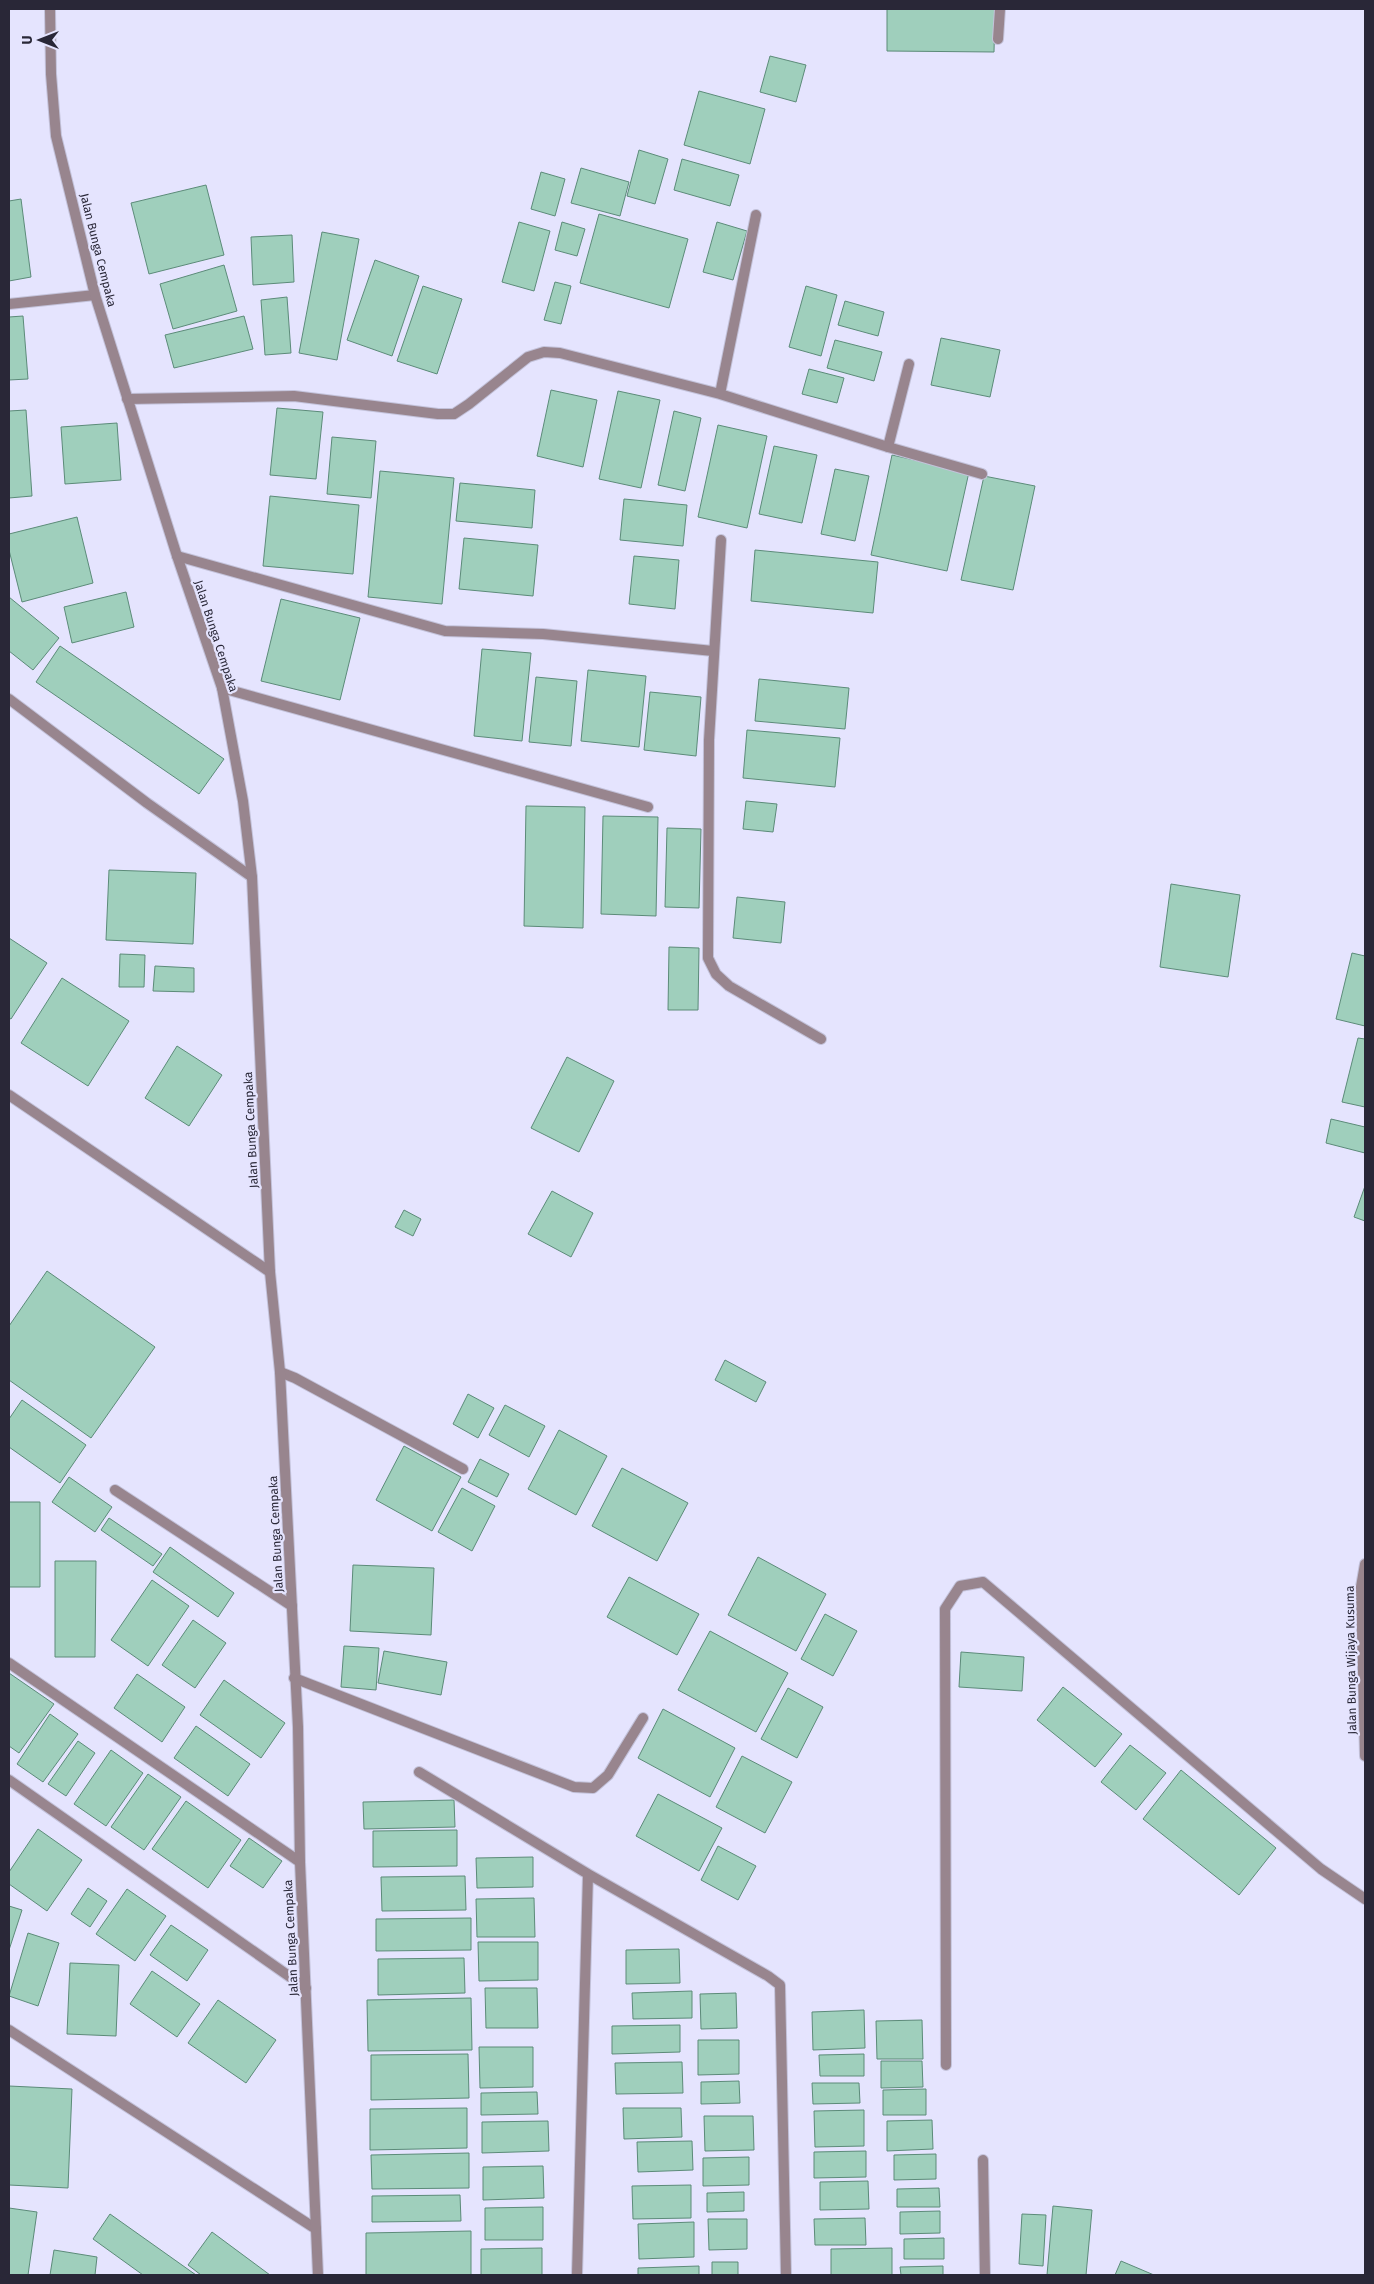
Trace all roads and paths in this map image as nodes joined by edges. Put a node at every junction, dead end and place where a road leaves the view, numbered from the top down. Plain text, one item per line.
1 (50, 9) edge
2 (1000, 9) edge
3 (998, 39) dead end
4 (756, 215) dead end
5 (95, 295) junction
6 (9, 304) edge
7 (909, 364) dead end
8 (720, 394) junction
9 (127, 399) junction
10 (888, 447) junction
11 (982, 474) dead end
12 (721, 540) dead end
13 (177, 556) junction
14 (713, 651) junction
15 (222, 688) junction
16 (9, 700) edge
17 (648, 807) dead end
18 (252, 877) junction
19 (821, 1039) dead end
20 (9, 1095) edge
21 (270, 1272) junction
22 (280, 1372) junction
23 (463, 1469) dead end
24 (116, 1490) dead end
25 (1365, 1564) edge
26 (292, 1606) junction
27 (9, 1663) edge
28 (294, 1678) junction
29 (642, 1718) dead end
30 (1365, 1756) edge
31 (420, 1772) dead end
32 (9, 1780) edge
33 (300, 1862) junction
34 (588, 1874) junction
35 (1365, 1899) edge
36 (306, 1988) junction
37 (9, 2030) edge
38 (946, 2065) dead end
39 (983, 2160) dead end
40 (316, 2230) junction
41 (318, 2275) edge
42 (577, 2275) edge
43 (786, 2275) edge
44 (984, 2275) edge

1 - 5 street, Jalan Bunga Cempaka
2 - 3 street
4 - 8 street
5 - 6 street
5 - 9 street, Jalan Bunga Cempaka
7 - 10 street
8 - 9 street
8 - 10 street
9 - 13 street, Jalan Bunga Cempaka
10 - 11 street
12 - 14 street
13 - 14 street
13 - 15 street, Jalan Bunga Cempaka
14 - 19 street
15 - 17 street
15 - 18 street, Jalan Bunga Cempaka
16 - 18 street
18 - 21 street, Jalan Bunga Cempaka
20 - 21 street
21 - 22 street, Jalan Bunga Cempaka
22 - 23 street
22 - 26 street, Jalan Bunga Cempaka
24 - 26 street
25 - 30 street, Jalan Bunga Wijaya Kusuma
26 - 28 street, Jalan Bunga Cempaka
27 - 33 street
28 - 29 street
28 - 33 street, Jalan Bunga Cempaka
31 - 34 street
32 - 36 street
33 - 36 street, Jalan Bunga Cempaka
34 - 42 street
34 - 43 street
35 - 38 street
36 - 40 street, Jalan Bunga Cempaka
37 - 40 street
39 - 44 street
40 - 41 street, Jalan Bunga Cempaka

